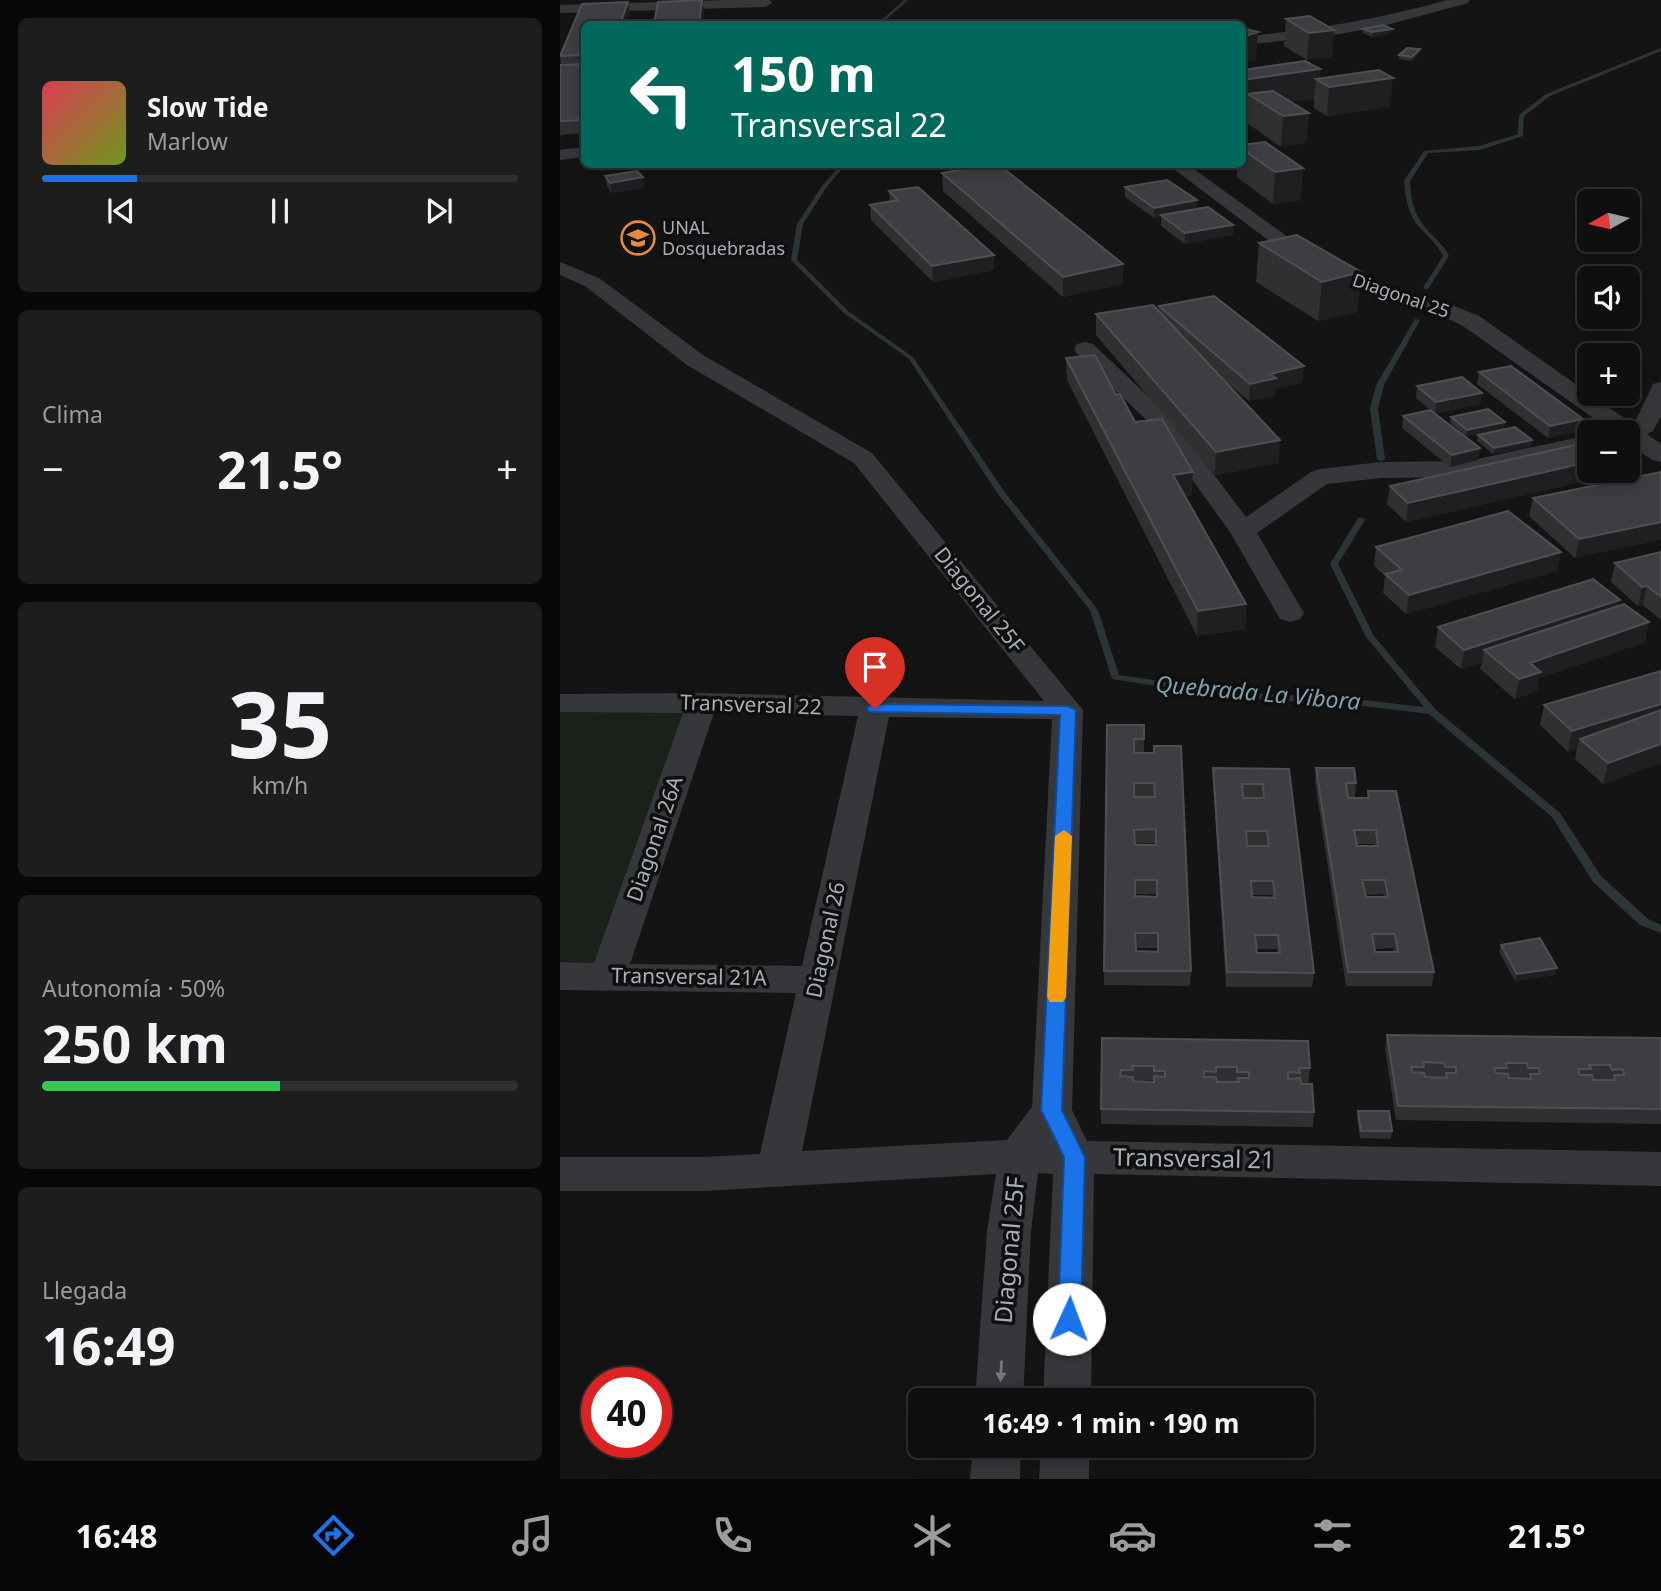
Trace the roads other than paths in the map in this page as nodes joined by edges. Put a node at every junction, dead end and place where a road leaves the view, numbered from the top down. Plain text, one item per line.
1 (1463, 0) edge
2 (758, 6) edge
3 (560, 9) edge
4 (1246, 41) edge
5 (581, 143) edge
6 (560, 146) edge
7 (581, 152) edge
8 (560, 155) edge
9 (1181, 168) edge
10 (560, 268) edge
11 (1085, 349) dead end
12 (1661, 389) edge
13 (1610, 420) edge
14 (1640, 428) edge
15 (1640, 441) edge
16 (1577, 445) edge
17 (1661, 455) edge
18 (1243, 531) junction
19 (1290, 613) dead end
20 (702, 702) junction
21 (560, 703) edge
22 (875, 709) junction
23 (1068, 710) junction
24 (608, 975) junction
25 (560, 976) edge
26 (818, 980) junction
27 (1052, 1110) junction
28 (1019, 1156) junction
29 (1074, 1157) junction
30 (1661, 1169) edge
31 (777, 1171) junction
32 (560, 1174) edge
33 (1000, 1388) edge
34 (1067, 1388) edge
35 (996, 1458) edge
36 (1065, 1458) edge
37 (995, 1479) edge
38 (1064, 1479) edge

1 - 4 street
2 - 3 street
5 - 6 street
7 - 8 street
9 - 13 street, Diagonal 25
10 - 23 street, Diagonal 25F
11 - 18 street
12 - 14 street
15 - 17 street, Diagonal 25
16 - 18 street
18 - 19 street
20 - 21 street, Transversal 22
20 - 22 street, Transversal 22
20 - 24 street, Diagonal 26A
22 - 23 street, Transversal 22
22 - 26 street, Diagonal 26
23 - 27 street
24 - 25 street, Transversal 21A
24 - 26 street, Transversal 21A
26 - 31 street, Diagonal 26
27 - 28 street, Diagonal 25F
27 - 29 street
28 - 29 street, Transversal 21
28 - 31 street, Transversal 21
28 -> 33 street, Diagonal 25F
29 - 30 street, Transversal 21
29 - 34 street
31 - 32 street, Transversal 21
35 - 37 street
36 - 38 street

